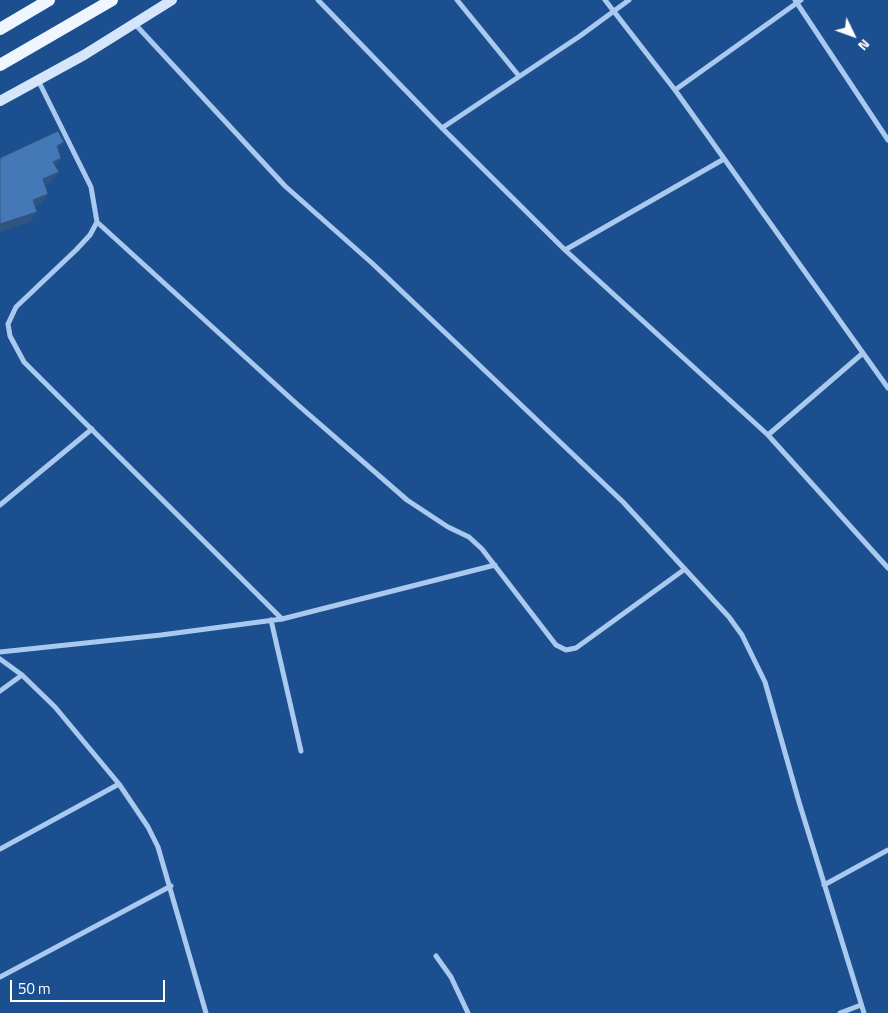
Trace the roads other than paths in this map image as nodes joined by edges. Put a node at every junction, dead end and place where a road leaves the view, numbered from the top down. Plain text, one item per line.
1 (49, 0) edge
2 (112, 0) edge
3 (172, 0) edge
4 (318, 0) edge
5 (457, 0) edge
6 (605, 0) edge
7 (629, 0) edge
8 (797, 1) edge
9 (614, 12) junction
10 (134, 23) junction
11 (0, 29) edge
12 (0, 65) edge
13 (519, 76) junction
14 (38, 80) junction
15 (675, 90) junction
16 (0, 101) edge
17 (442, 128) junction
18 (888, 140) edge
19 (724, 158) junction
20 (97, 222) junction
21 (565, 250) junction
22 (863, 353) junction
23 (888, 388) edge
24 (92, 429) junction
25 (768, 435) junction
26 (0, 505) edge
27 (495, 566) junction
28 (888, 568) edge
29 (684, 569) junction
30 (282, 619) junction
31 (271, 620) junction
32 (0, 652) edge
33 (0, 659) edge
34 (22, 675) junction
35 (0, 691) edge
36 (300, 751) dead end
37 (119, 784) junction
38 (0, 848) edge
39 (888, 850) edge
40 (170, 886) junction
41 (824, 886) junction
42 (436, 956) dead end
43 (0, 977) edge
44 (862, 1005) junction
45 (206, 1013) edge
46 (468, 1013) edge
47 (840, 1013) edge
48 (864, 1013) edge

1 - 11 main road
2 - 12 main road
3 - 10 street
4 - 17 street
5 - 13 street
6 - 9 street
7 - 9 street
8 - 15 street
8 - 18 street
9 - 13 street
9 - 15 street
10 - 14 street
10 - 29 street
13 - 17 street
14 - 16 street
14 - 20 street
15 - 19 street
17 - 21 street
19 - 21 street
19 - 22 street
20 - 24 street
20 - 27 street
21 - 25 street
22 - 23 street
22 - 25 street
24 - 26 street
24 - 30 street
25 - 28 street
27 - 29 street
27 - 30 street
29 - 41 street
30 - 31 street
31 - 32 street
31 - 36 street
33 - 34 street
34 - 35 street
34 - 37 street
37 - 38 street
37 - 40 street
39 - 41 street
40 - 43 street
40 - 45 street
41 - 44 street
42 - 46 street
44 - 47 street
44 - 48 street

